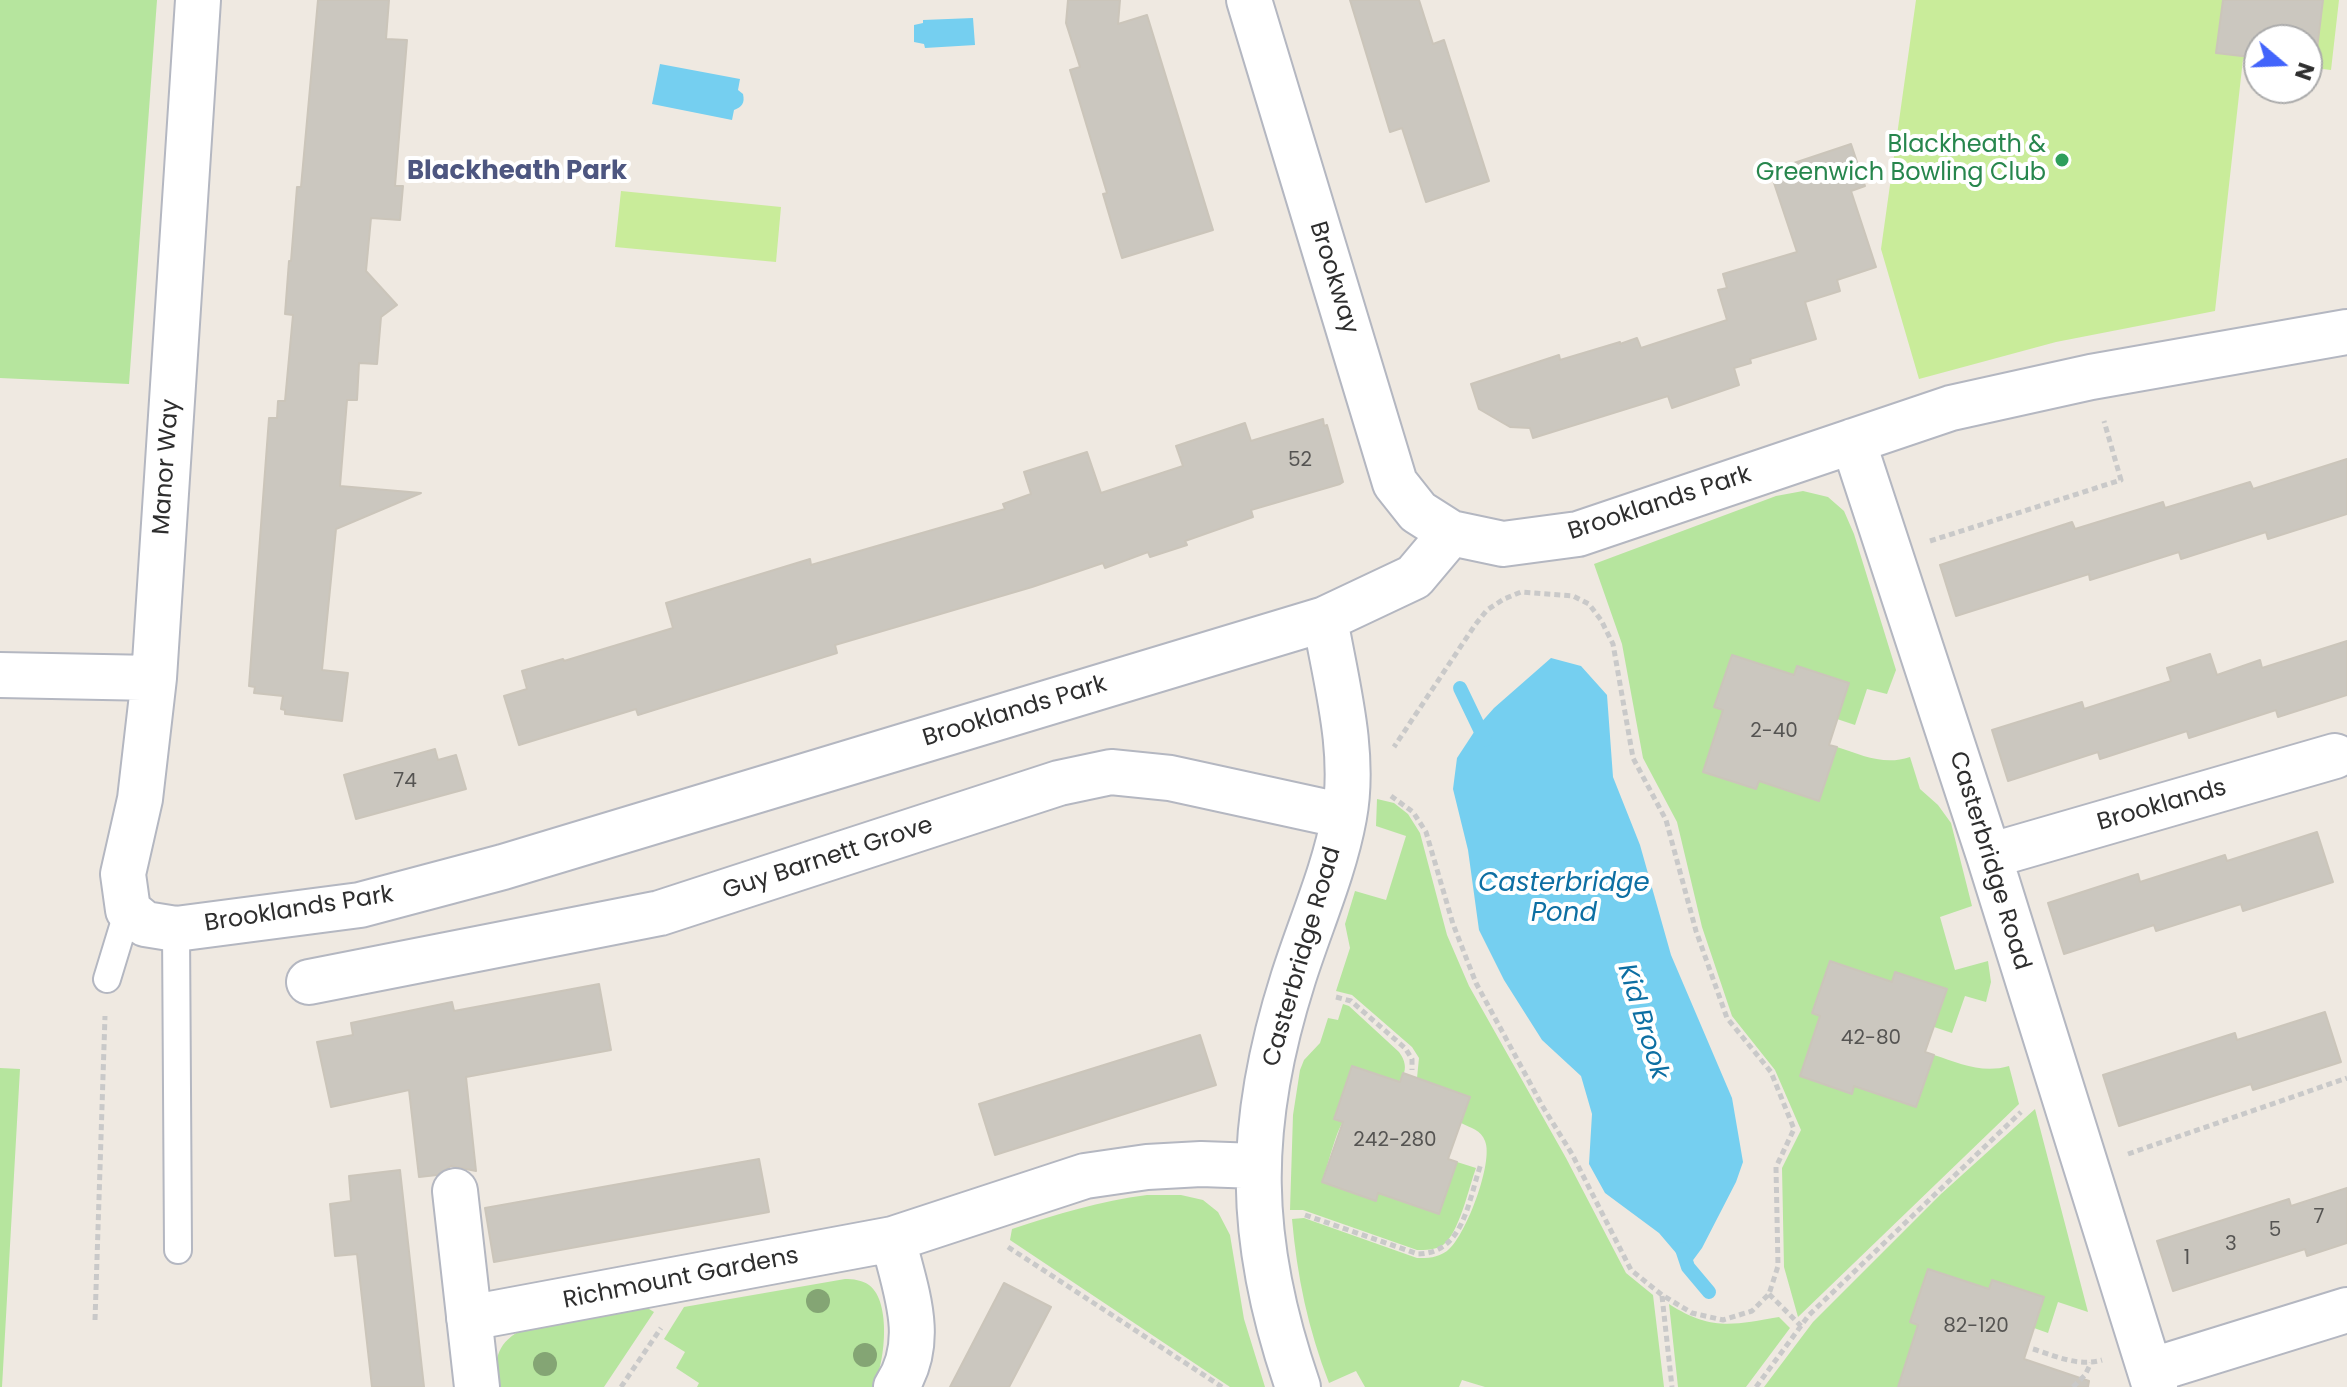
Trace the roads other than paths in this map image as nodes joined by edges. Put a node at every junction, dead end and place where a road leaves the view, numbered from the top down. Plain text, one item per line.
1 (198, 0) edge
2 (1249, 0) edge
3 (2347, 332) edge
4 (1853, 441) junction
5 (1451, 533) junction
6 (1325, 619) junction
7 (0, 675) edge
8 (154, 678) junction
9 (2335, 756) dead end
10 (1344, 816) junction
11 (1989, 856) junction
12 (150, 921) junction
13 (107, 979) road end
14 (309, 982) dead end
15 (1257, 1166) junction
16 (455, 1191) dead end
17 (893, 1239) junction
18 (178, 1250) dead end
19 (2347, 1310) edge
20 (469, 1318) junction
21 (2149, 1368) edge
22 (477, 1387) edge
23 (896, 1387) edge
24 (1298, 1387) edge

1 - 8 street, Manor Way
2 - 5 street, Brookway
3 - 4 street, Brooklands Park
4 - 5 street, Brooklands Park
4 - 11 street, Casterbridge Road
5 - 6 street, Brooklands Park
6 - 10 street, Casterbridge Road
6 - 12 street, Brooklands Park
7 - 8 street
8 - 12 street, Manor Way
9 - 11 street, Brooklands
10 - 14 street, Guy Barnett Grove
10 - 15 street, Casterbridge Road
11 - 21 street, Casterbridge Road
12 - 13 lane
12 - 18 lane
15 - 17 street, Richmount Gardens
15 - 24 street, Casterbridge Road
16 - 20 street
17 - 20 street, Richmount Gardens
17 - 23 street
19 - 21 street
20 - 22 street

